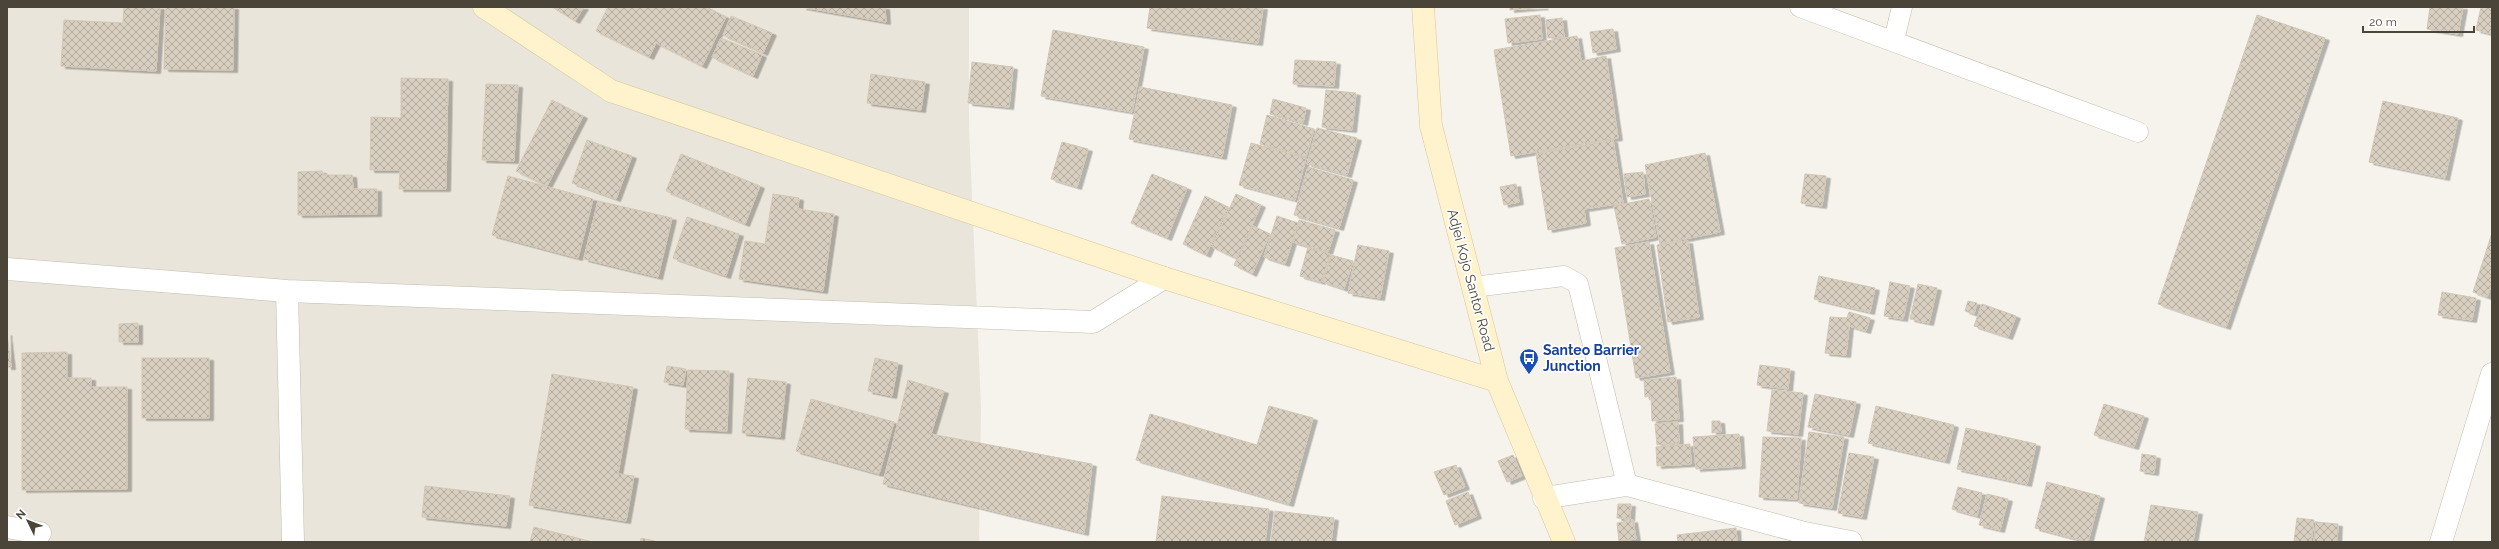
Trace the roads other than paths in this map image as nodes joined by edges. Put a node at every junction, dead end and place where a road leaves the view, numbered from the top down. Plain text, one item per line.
1 (484, 7) edge
2 (1423, 7) edge
3 (1800, 7) edge
4 (1902, 7) edge
5 (1894, 40) junction
6 (2138, 132) dead end
7 (7, 269) edge
8 (1164, 278) junction
9 (1473, 287) junction
10 (287, 291) junction
11 (2492, 374) edge
12 (1497, 381) junction
13 (1627, 484) junction
14 (1544, 498) junction
15 (7, 527) edge
16 (40, 533) dead end
17 (1805, 537) edge
18 (293, 542) edge
19 (1564, 542) edge
20 (1851, 542) edge
21 (2441, 542) edge

1 - 8 street
2 - 9 street, Adjei Kojo Santor Road
3 - 5 lane
4 - 5 lane
5 - 6 lane
7 - 10 street
8 - 10 street
8 - 12 street
9 - 12 street, Adjei Kojo Santor Road
9 - 13 lane
10 - 18 street
11 - 21 street
12 - 14 street, Adjei Kojo Santor Road
13 - 14 street
13 - 17 street
14 - 19 street, Adjei Kojo Santor Road
15 - 16 street
17 - 20 street

